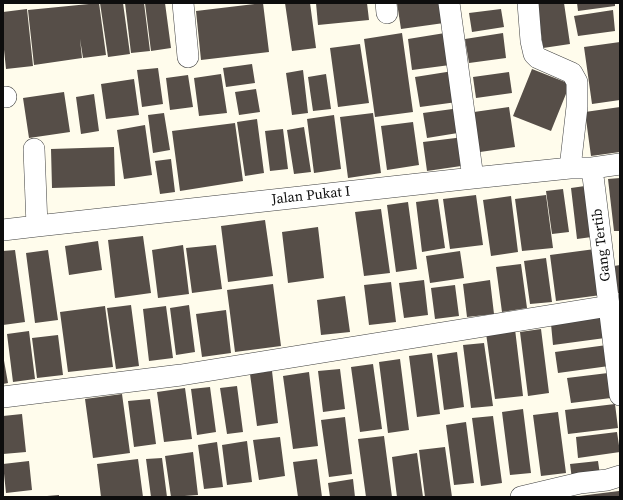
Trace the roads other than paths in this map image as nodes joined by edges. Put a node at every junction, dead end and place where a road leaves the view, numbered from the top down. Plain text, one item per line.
1 (183, 3) edge
2 (449, 3) edge
3 (528, 3) edge
4 (188, 56) dead end
5 (34, 149) dead end
6 (620, 164) edge
7 (570, 168) junction
8 (592, 168) junction
9 (473, 178) junction
10 (37, 226) junction
11 (3, 230) edge
12 (609, 306) junction
13 (620, 394) edge
14 (3, 397) edge
15 (620, 476) edge
16 (521, 497) edge

1 - 4 street
2 - 9 street
3 - 7 street
5 - 10 street
6 - 8 street, Jalan Pukat I
7 - 8 street, Jalan Pukat I
7 - 9 street, Jalan Pukat I
8 - 12 street, Gang Tertib
9 - 10 street, Jalan Pukat I
10 - 11 street, Jalan Pukat I
12 - 13 street, Gang Tertib
12 - 14 street
15 - 16 street

